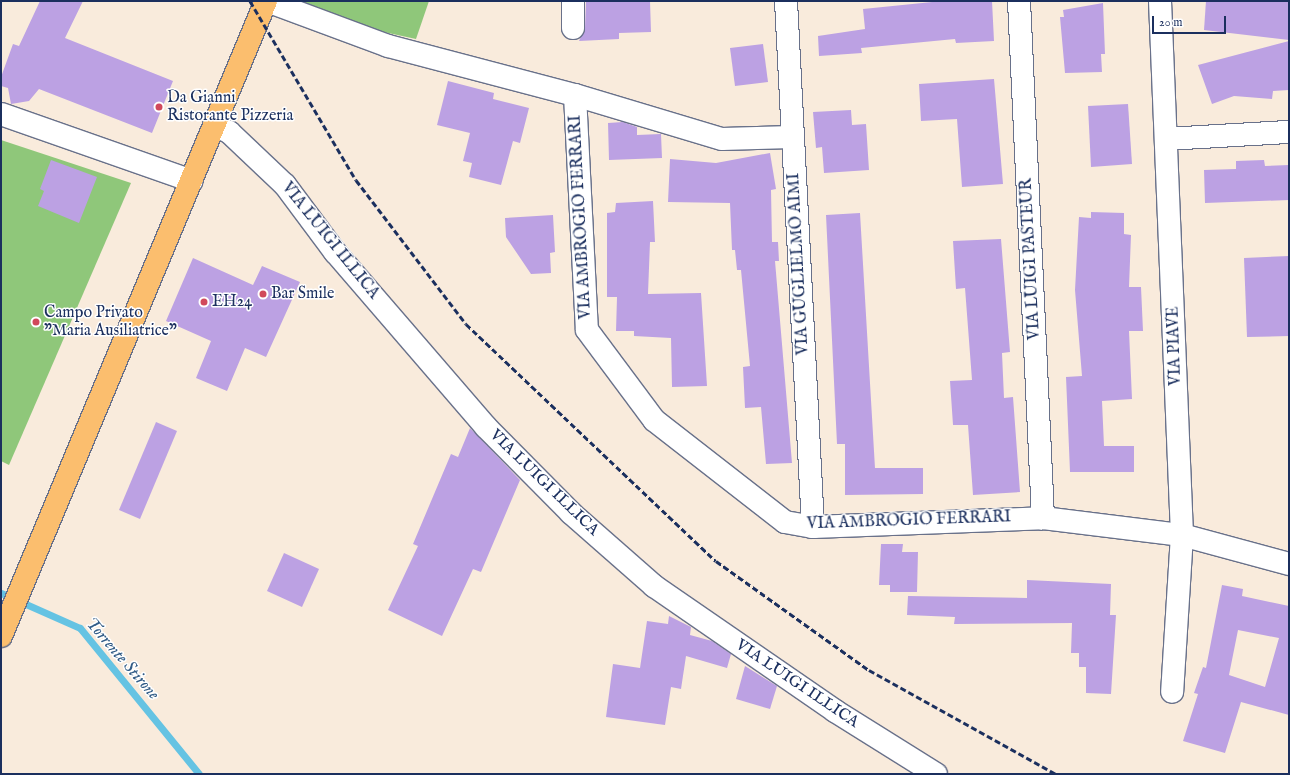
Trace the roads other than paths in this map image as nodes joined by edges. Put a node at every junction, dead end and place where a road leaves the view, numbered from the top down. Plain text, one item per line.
1 (266, 1) edge
2 (573, 1) edge
3 (786, 1) edge
4 (1019, 1) edge
5 (1160, 1) edge
6 (573, 28) dead end
7 (575, 95) junction
8 (1, 114) edge
9 (214, 125) junction
10 (1289, 132) edge
11 (792, 138) junction
12 (1166, 139) junction
13 (192, 181) junction
14 (1043, 518) junction
15 (813, 527) junction
16 (1182, 535) junction
17 (1289, 564) edge
18 (1, 636) edge
19 (1172, 692) dead end
20 (936, 774) edge

1 - 7 street, VIA AMBROGIO FERRARI
1 - 9 main road
2 - 6 street
3 - 11 street, VIA GUGLIELMO AIMI
4 - 14 street, VIA LUIGI PASTEUR
5 - 12 street, VIA PIAVE
7 - 11 street
7 - 15 street, VIA AMBROGIO FERRARI
8 - 13 street
9 - 13 main road
9 - 20 street, VIA LUIGI ILLICA
10 - 12 street
11 - 15 street, VIA GUGLIELMO AIMI
12 - 16 street, VIA PIAVE
13 - 18 main road
14 - 15 street, VIA AMBROGIO FERRARI
14 - 16 street, VIA AMBROGIO FERRARI
16 - 17 street, VIA AMBROGIO FERRARI
16 - 19 street, VIA PIAVE

